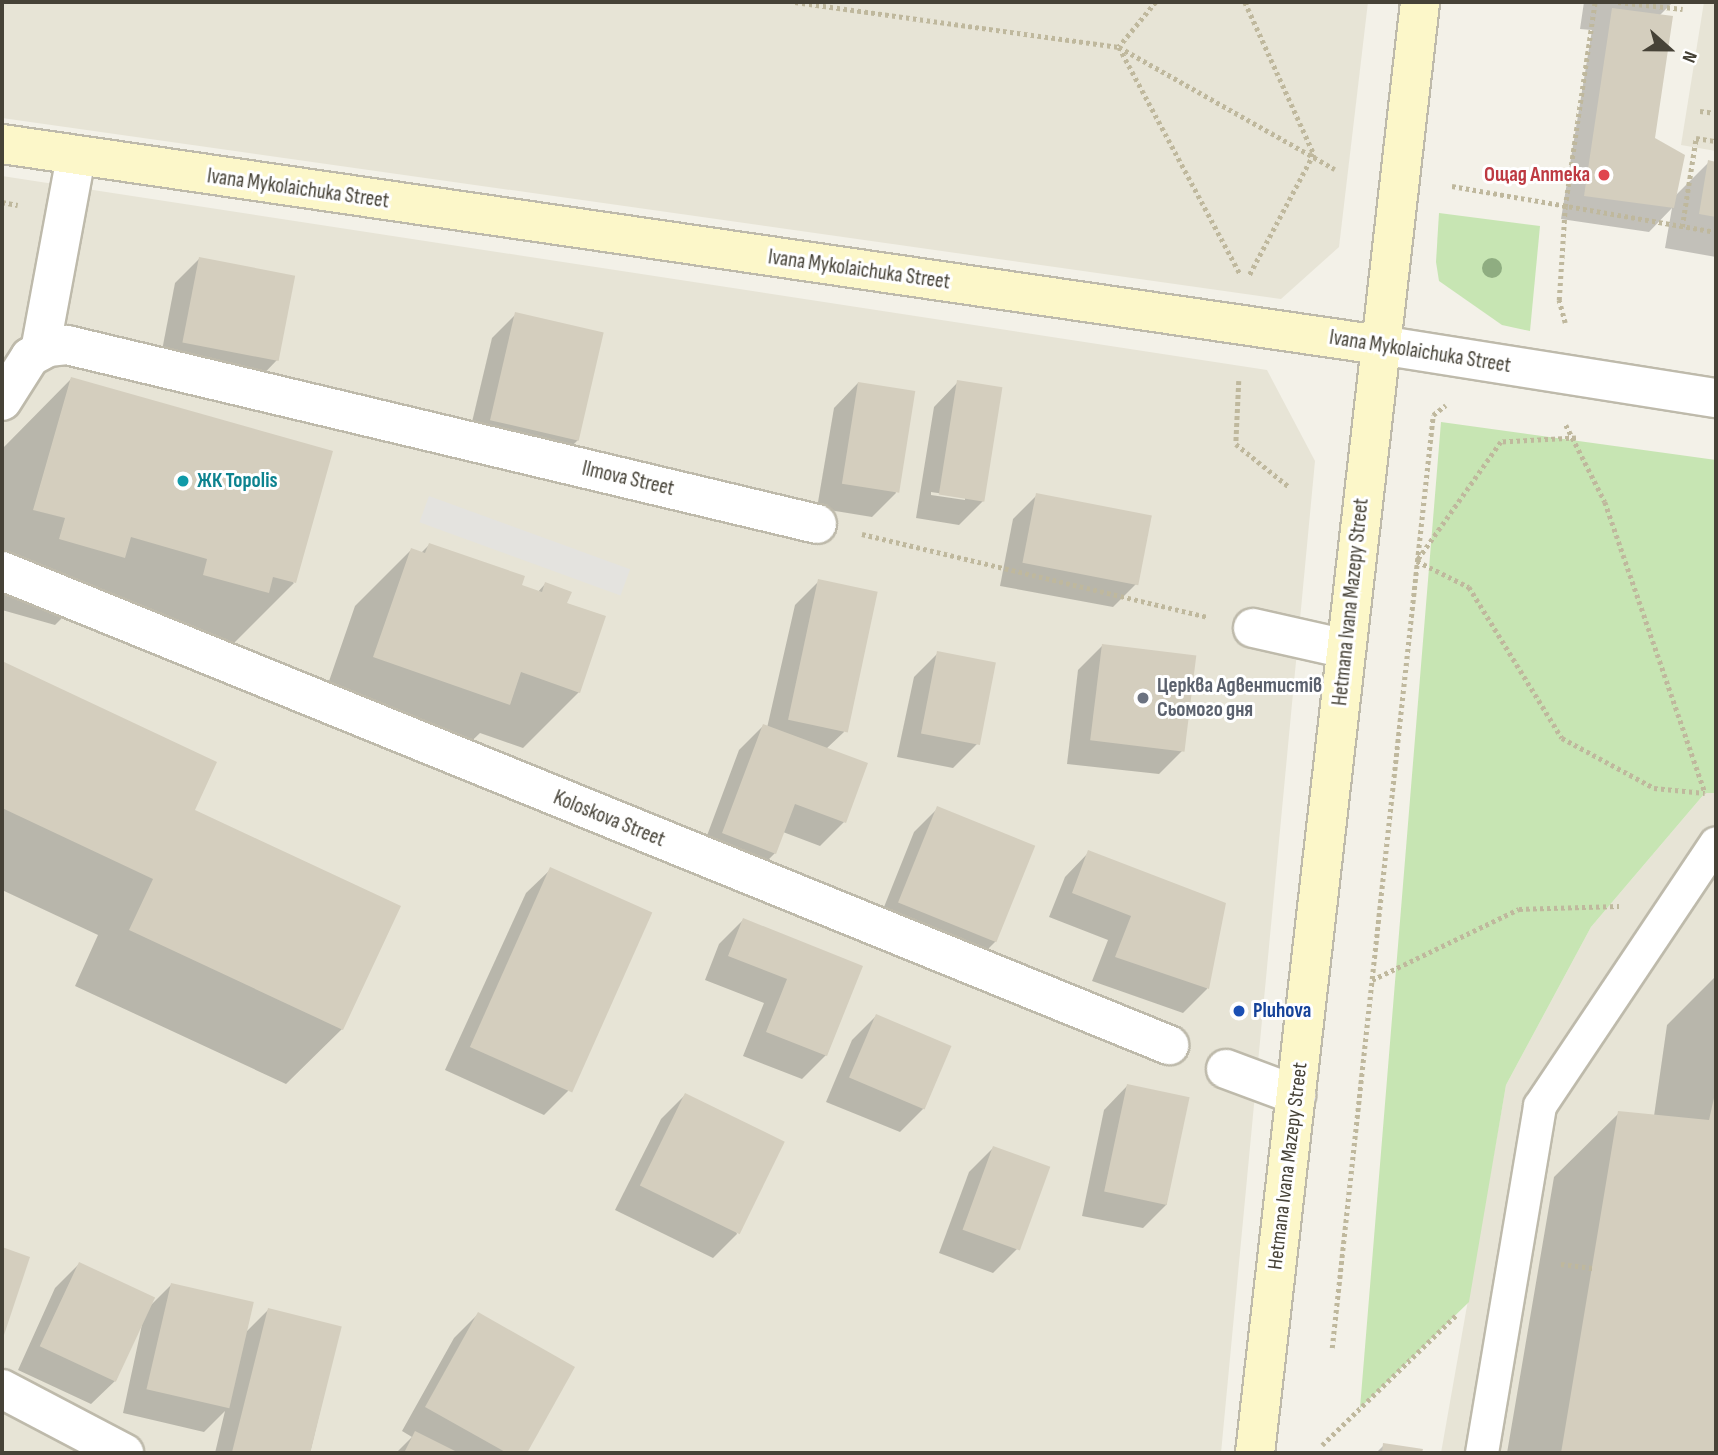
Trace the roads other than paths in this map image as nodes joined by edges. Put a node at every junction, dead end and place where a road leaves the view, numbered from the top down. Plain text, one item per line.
1 (1420, 2) edge
2 (2, 145) edge
3 (76, 157) junction
4 (1380, 345) junction
5 (53, 348) junction
6 (1716, 398) edge
7 (2, 401) edge
8 (817, 524) road end
9 (2, 571) edge
10 (1252, 628) dead end
11 (1346, 649) junction
12 (1716, 843) edge
13 (1169, 1045) dead end
14 (1226, 1069) dead end
15 (1296, 1095) junction
16 (2, 1389) edge
17 (124, 1453) edge
18 (1255, 1453) edge
19 (1482, 1453) edge

1 - 4 main road, Hetmana Ivana Mazepy Street
2 - 3 main road, Ivana Mykolaichuka Street
3 - 4 main road, Ivana Mykolaichuka Street
3 - 5 street
4 - 6 street, Ivana Mykolaichuka Street
4 - 11 main road, Hetmana Ivana Mazepy Street
5 - 7 street
5 - 8 street, Ilmova Street
9 - 13 street, Koloskova Street
10 - 11 street
11 - 15 main road, Hetmana Ivana Mazepy Street
12 - 19 lane
14 - 15 street
15 - 18 main road, Hetmana Ivana Mazepy Street
16 - 17 street

